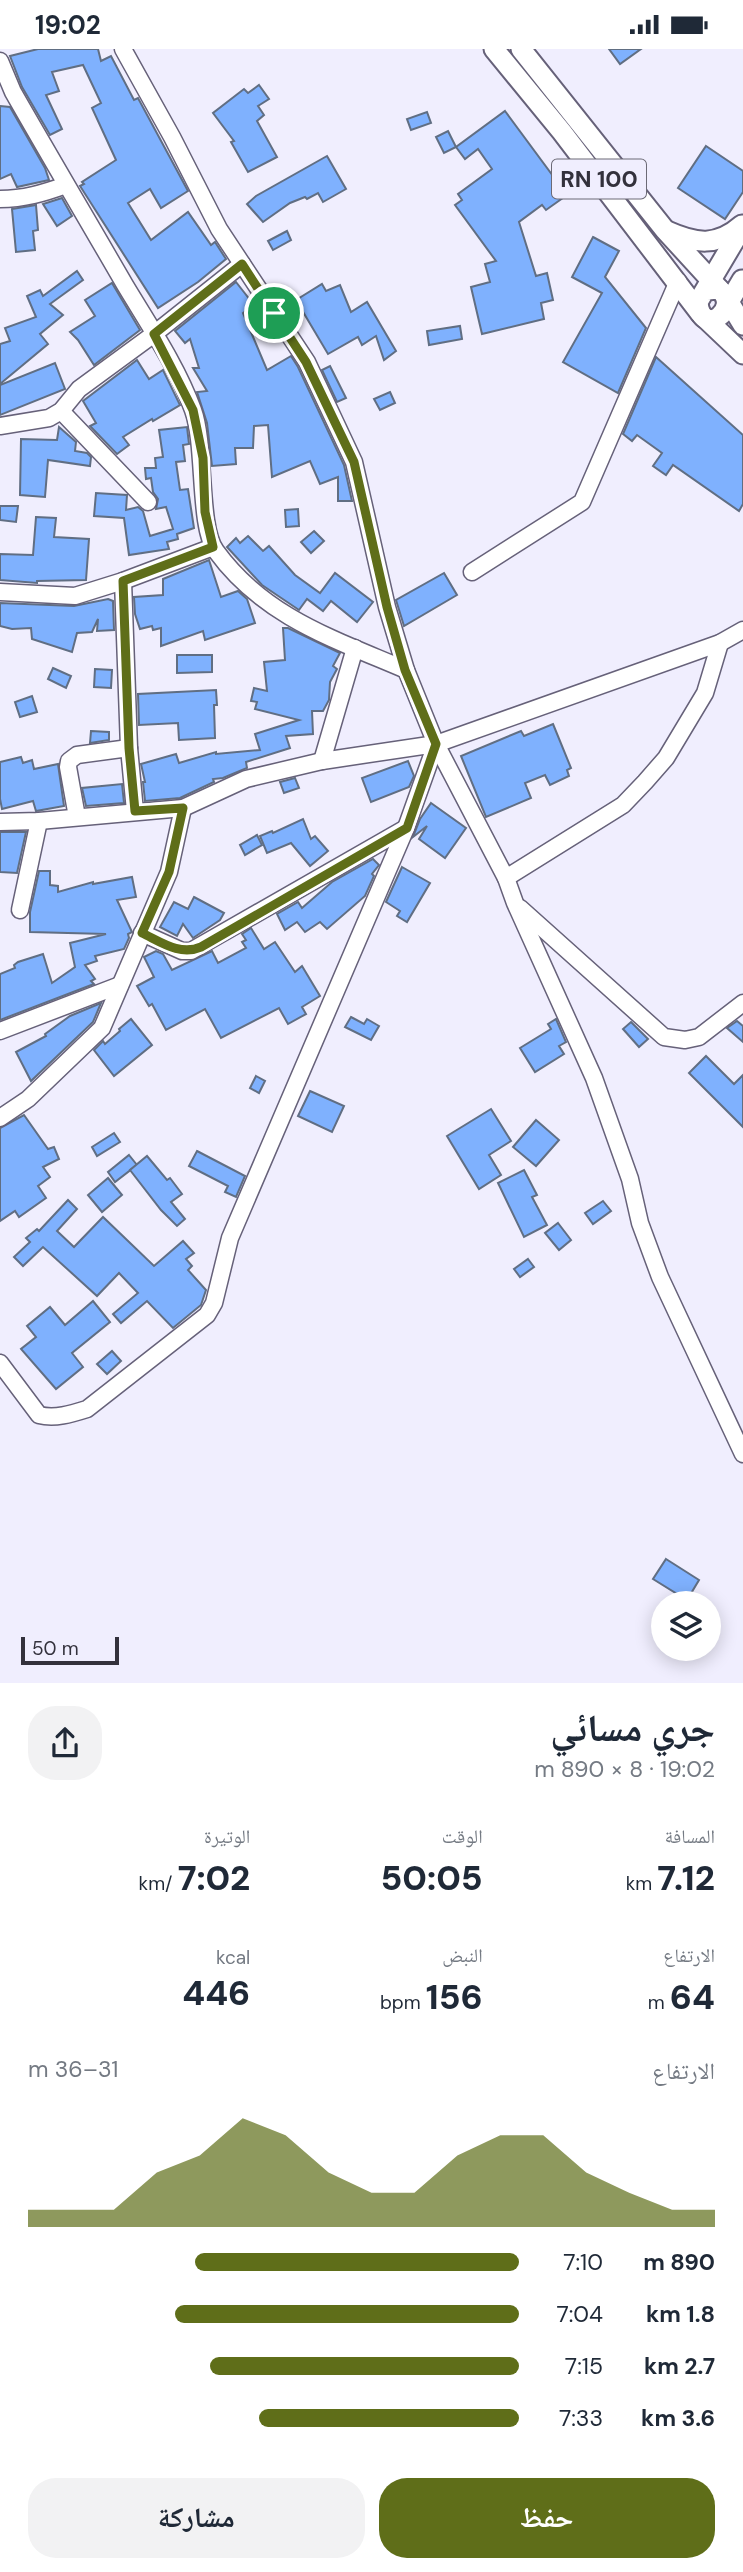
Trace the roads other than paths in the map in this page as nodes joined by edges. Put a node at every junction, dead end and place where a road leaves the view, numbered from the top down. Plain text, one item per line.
1 (123, 49) edge
2 (494, 49) edge
3 (521, 49) edge
4 (0, 61) edge
5 (66, 185) junction
6 (0, 199) edge
7 (743, 225) edge
8 (665, 230) junction
9 (242, 264) junction
10 (742, 277) edge
11 (678, 281) junction
12 (721, 294) edge
13 (702, 315) junction
14 (743, 325) edge
15 (154, 334) junction
16 (743, 355) edge
17 (61, 411) junction
18 (0, 426) edge
19 (148, 502) dead end
20 (213, 547) junction
21 (472, 572) dead end
22 (123, 581) junction
23 (0, 592) edge
24 (743, 630) edge
25 (720, 643) junction
26 (355, 648) junction
27 (405, 670) junction
28 (436, 744) junction
29 (129, 748) junction
30 (322, 761) junction
31 (183, 808) junction
32 (135, 811) junction
33 (77, 817) junction
34 (39, 821) junction
35 (0, 822) edge
36 (407, 828) junction
37 (506, 878) junction
38 (515, 904) junction
39 (20, 910) dead end
40 (142, 933) junction
41 (120, 985) junction
42 (743, 1003) edge
43 (0, 1031) edge
44 (0, 1118) edge
45 (0, 1363) edge
46 (743, 1454) edge

1 - 9 street
2 - 11 main road, RN 100
3 - 8 main road, RN 100
4 - 5 street
5 - 6 street
5 - 15 street
7 - 8 main road
7 - 12 main road
8 - 12 main road, RN 100
9 - 15 street
9 - 27 street
10 - 12 main road
11 - 13 main road, RN 100
11 - 21 street
12 - 13 main road
12 - 13 main road
12 - 14 main road, RN 100
13 - 16 main road, RN 100
15 - 17 street
15 - 20 street
17 - 18 street
17 - 19 street
20 - 22 street
20 - 26 street
22 - 23 street
22 - 29 street
24 - 25 street
25 - 28 street
25 - 37 street
26 - 27 street
26 - 30 street
27 - 28 street
28 - 30 street
28 - 36 street
28 - 37 street
29 - 32 street
29 - 33 street
30 - 31 street
31 - 32 street
31 - 40 street
32 - 33 street
33 - 34 street
34 - 35 street
34 - 39 street
36 - 40 street
36 - 45 street
37 - 38 street
38 - 42 street
38 - 46 street
40 - 41 street
41 - 43 street
41 - 44 street

